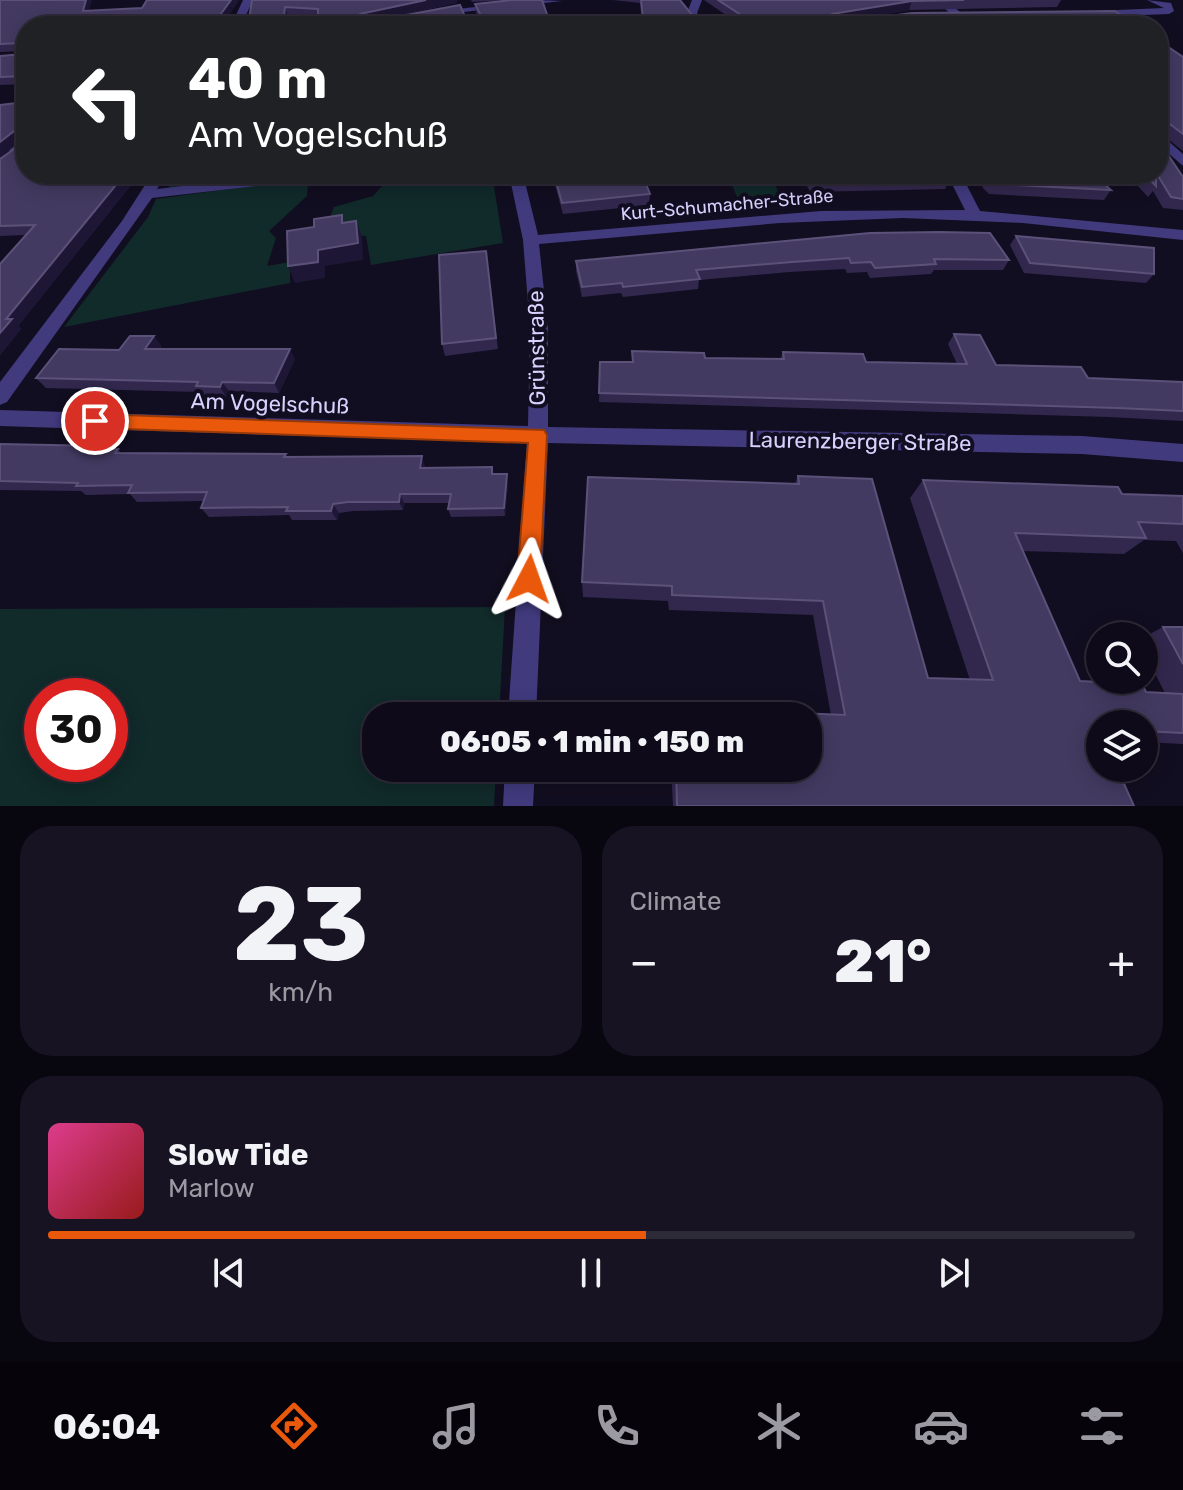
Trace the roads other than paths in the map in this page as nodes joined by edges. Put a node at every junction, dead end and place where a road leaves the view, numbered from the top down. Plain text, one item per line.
1 (939, 0) edge
2 (1152, 0) edge
3 (557, 1) edge
4 (466, 8) edge
5 (1083, 14) edge
6 (422, 15) edge
7 (959, 15) junction
8 (974, 15) edge
9 (934, 16) edge
10 (1168, 146) edge
11 (1183, 162) edge
12 (154, 184) edge
13 (236, 184) edge
14 (518, 184) edge
15 (959, 184) edge
16 (149, 194) junction
17 (975, 215) junction
18 (1183, 235) edge
19 (531, 240) junction
20 (0, 397) edge
21 (0, 418) edge
22 (538, 435) junction
23 (1183, 453) edge
24 (523, 702) edge
25 (519, 782) edge
26 (518, 806) edge

1 - 7 street
2 - 5 street
3 - 4 street
4 - 6 street
7 - 8 street
7 - 9 street
10 - 11 street
12 - 16 street
13 - 16 street
14 - 19 street, Grünstraße
15 - 17 street
16 - 20 street
17 - 18 street, Kurt-Schumacher-Straße
17 - 19 street, Kurt-Schumacher-Straße
19 - 22 street, Grünstraße
21 - 22 street, Am Vogelschuß
22 - 23 street, Laurenzberger Straße
22 - 24 street, Grünstraße
25 - 26 street

